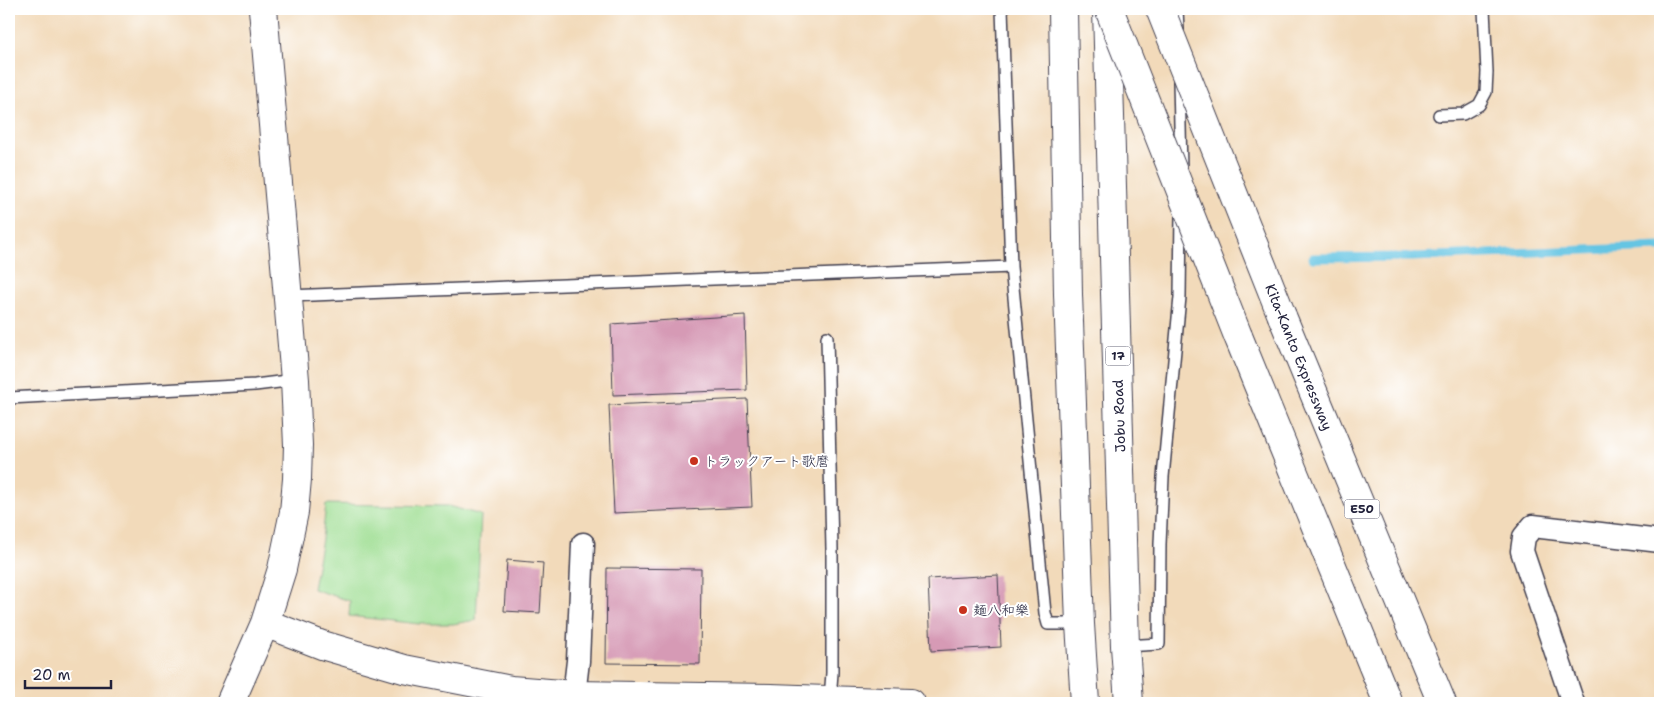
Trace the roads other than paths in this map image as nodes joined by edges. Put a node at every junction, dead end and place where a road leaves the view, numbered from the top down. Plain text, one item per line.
1 (263, 9) edge
2 (1002, 9) edge
3 (1063, 9) edge
4 (1109, 9) edge
5 (1160, 9) edge
6 (1177, 9) edge
7 (1484, 9) edge
8 (1439, 115) dead end
9 (1011, 267) junction
10 (288, 296) junction
11 (828, 337) dead end
12 (295, 380) junction
13 (9, 398) edge
14 (1660, 541) edge
15 (583, 544) dead end
16 (265, 623) junction
17 (1080, 624) junction
18 (1125, 646) junction
19 (574, 695) junction
20 (830, 699) junction
21 (771, 701) edge
22 (230, 703) edge
23 (911, 703) edge
24 (1085, 703) edge
25 (1129, 703) edge
26 (1388, 703) edge
27 (1442, 703) edge
28 (1573, 703) edge

1 - 10 main road
2 - 9 lane
3 - 17 main road
4 - 18 main road, Jobu Road / 17
4 - 26 main road, bridge
5 - 27 main road, Kita-Kanto Expressway / E50, bridge
6 - 18 lane
7 - 8 lane
9 - 10 lane
9 - 17 lane
10 - 12 main road
11 - 20 lane
12 - 13 lane
12 - 16 main road
14 - 28 street
15 - 19 street
16 - 19 main road
16 - 22 main road
17 - 24 main road
18 - 25 main road, Jobu Road / 17
19 - 21 main road
20 - 21 main road
20 - 23 main road

